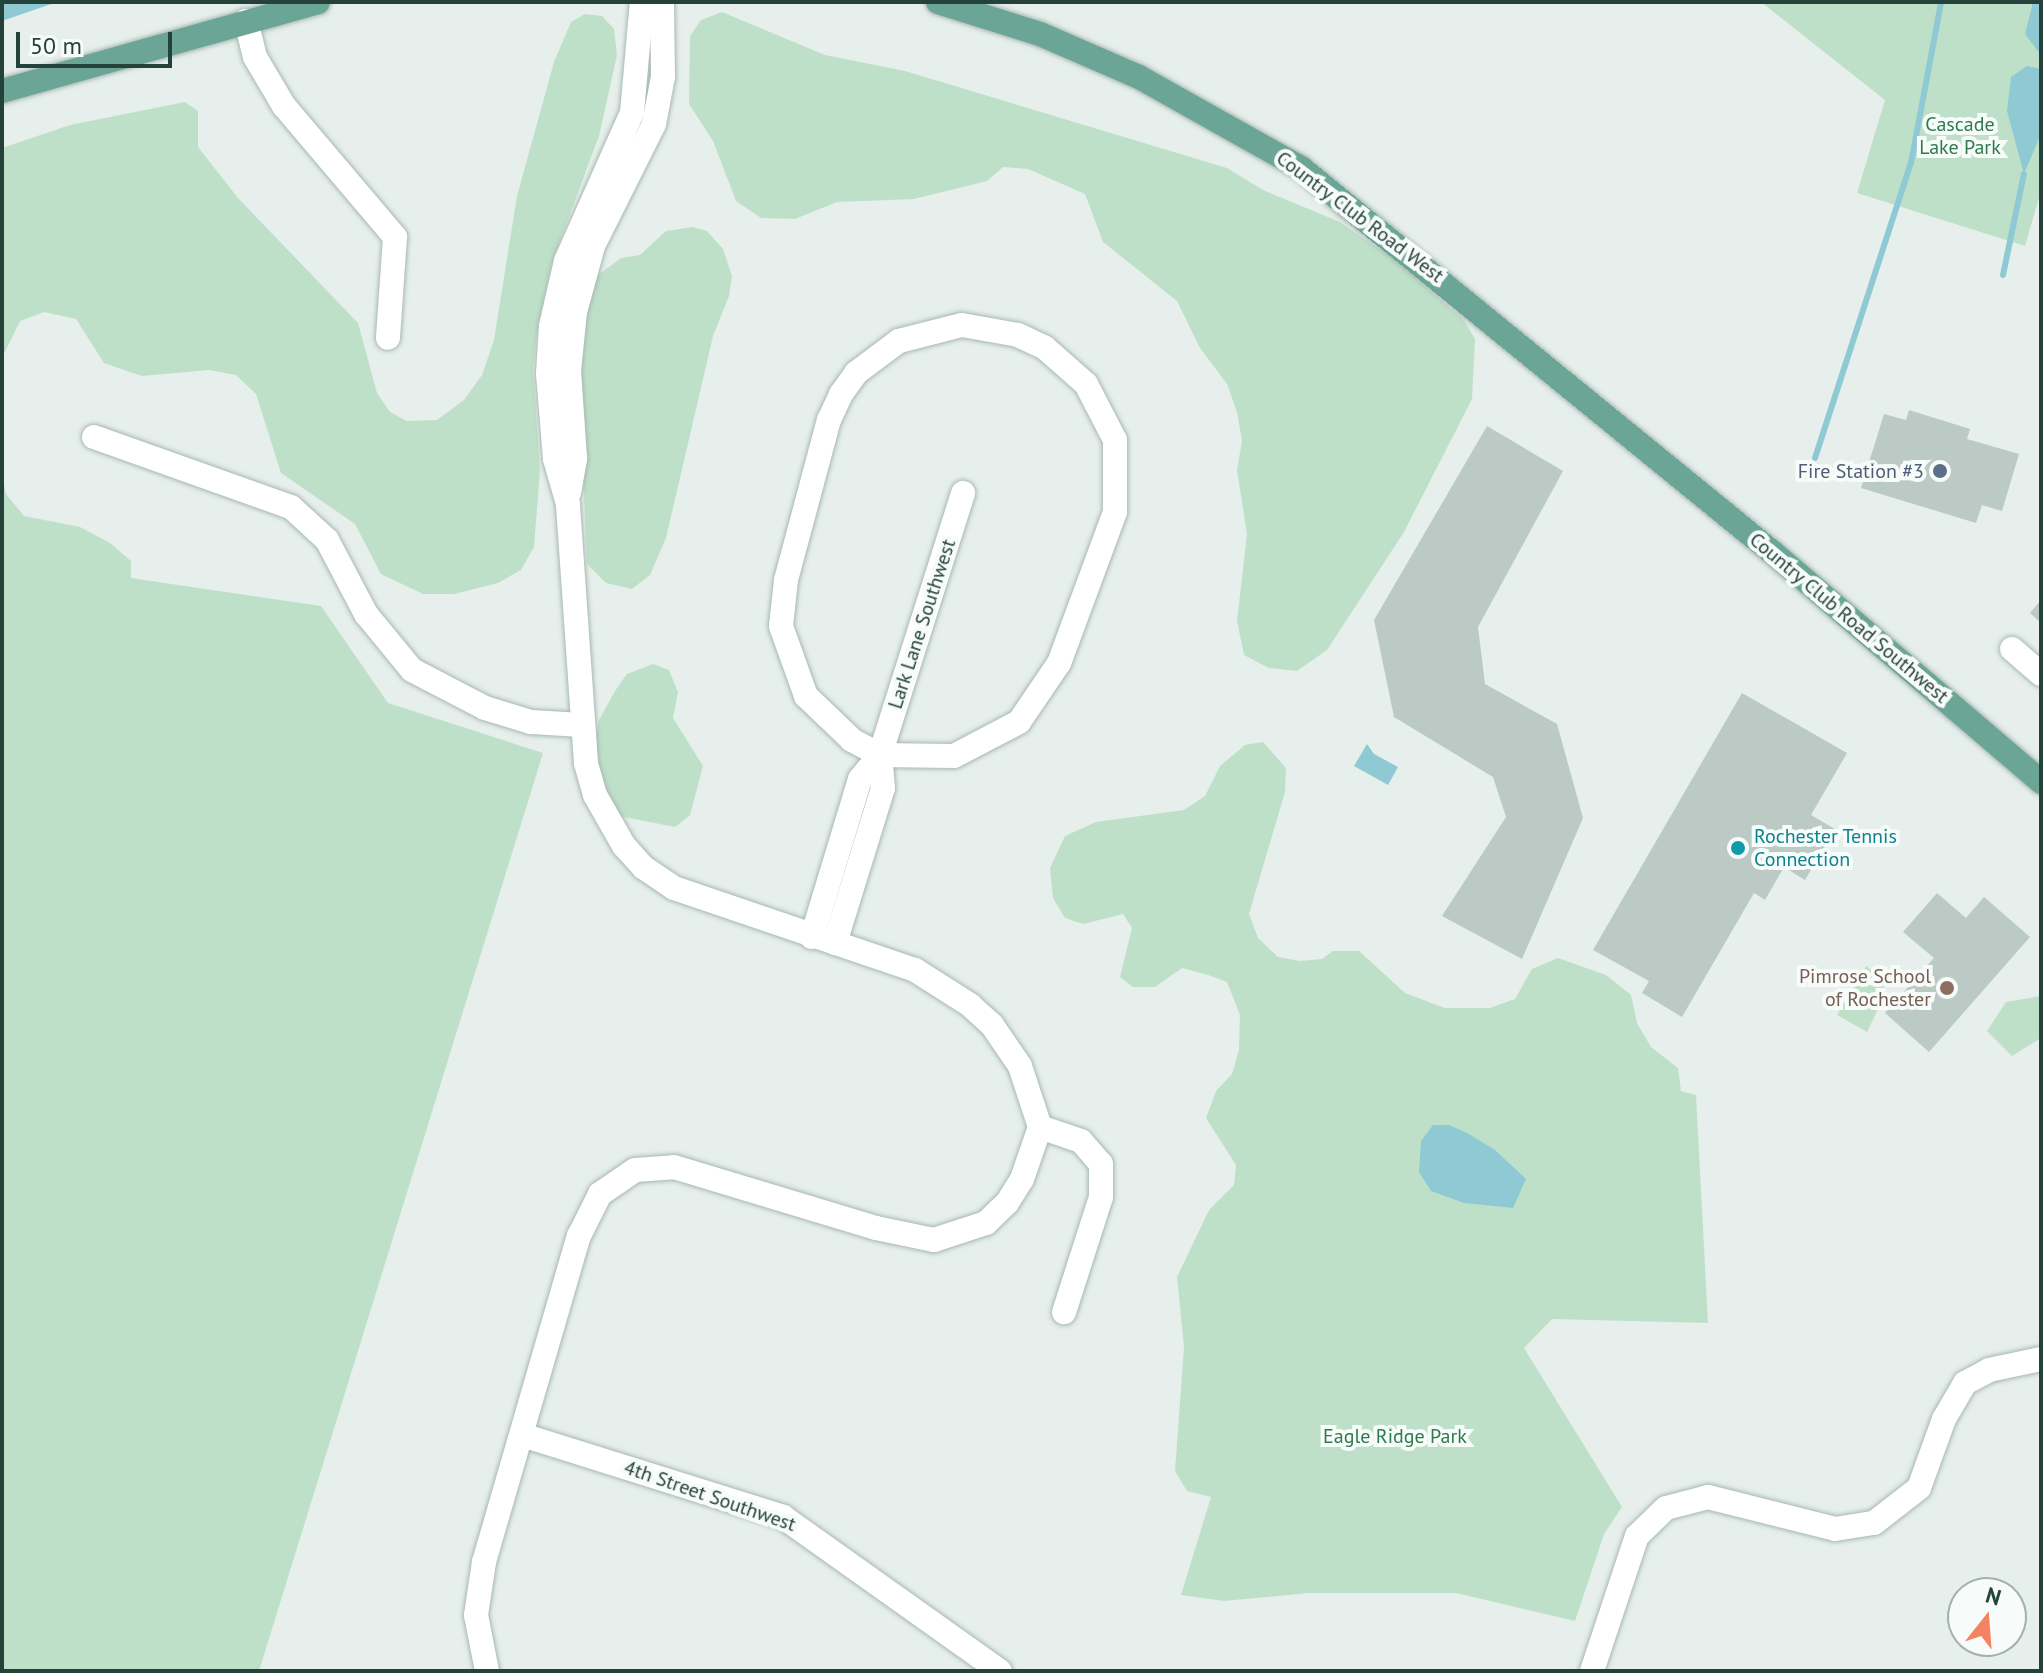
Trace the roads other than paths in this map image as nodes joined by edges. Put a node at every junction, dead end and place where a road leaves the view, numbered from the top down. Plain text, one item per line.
1 (318, 2) edge
2 (642, 2) edge
3 (662, 2) edge
4 (938, 2) edge
5 (246, 21) junction
6 (2, 91) edge
7 (388, 338) dead end
8 (94, 437) dead end
9 (1656, 456) joint
10 (963, 493) dead end
11 (568, 504) junction
12 (2012, 649) dead end
13 (2041, 674) edge
14 (582, 725) junction
15 (880, 755) junction
16 (2041, 782) edge
17 (823, 940) junction
18 (1040, 1127) junction
19 (1064, 1312) dead end
20 (2041, 1359) edge
21 (522, 1435) junction
22 (487, 1671) edge
23 (1000, 1671) edge
24 (1592, 1671) edge

1 - 5 main road
2 - 11 street
3 - 11 street
4 - 9 main road, Country Club Road West
5 - 6 main road
5 - 7 street
8 - 14 street
9 - 16 main road, Country Club Road Southwest
10 - 15 street, Lark Lane Southwest
11 - 14 street
12 - 13 street
14 - 17 street
15 - 15 street
15 - 17 street, Lark Lane Southwest
17 - 18 street
18 - 19 street
18 - 21 street
20 - 24 street
21 - 22 street
21 - 23 street, 4th Street Southwest

